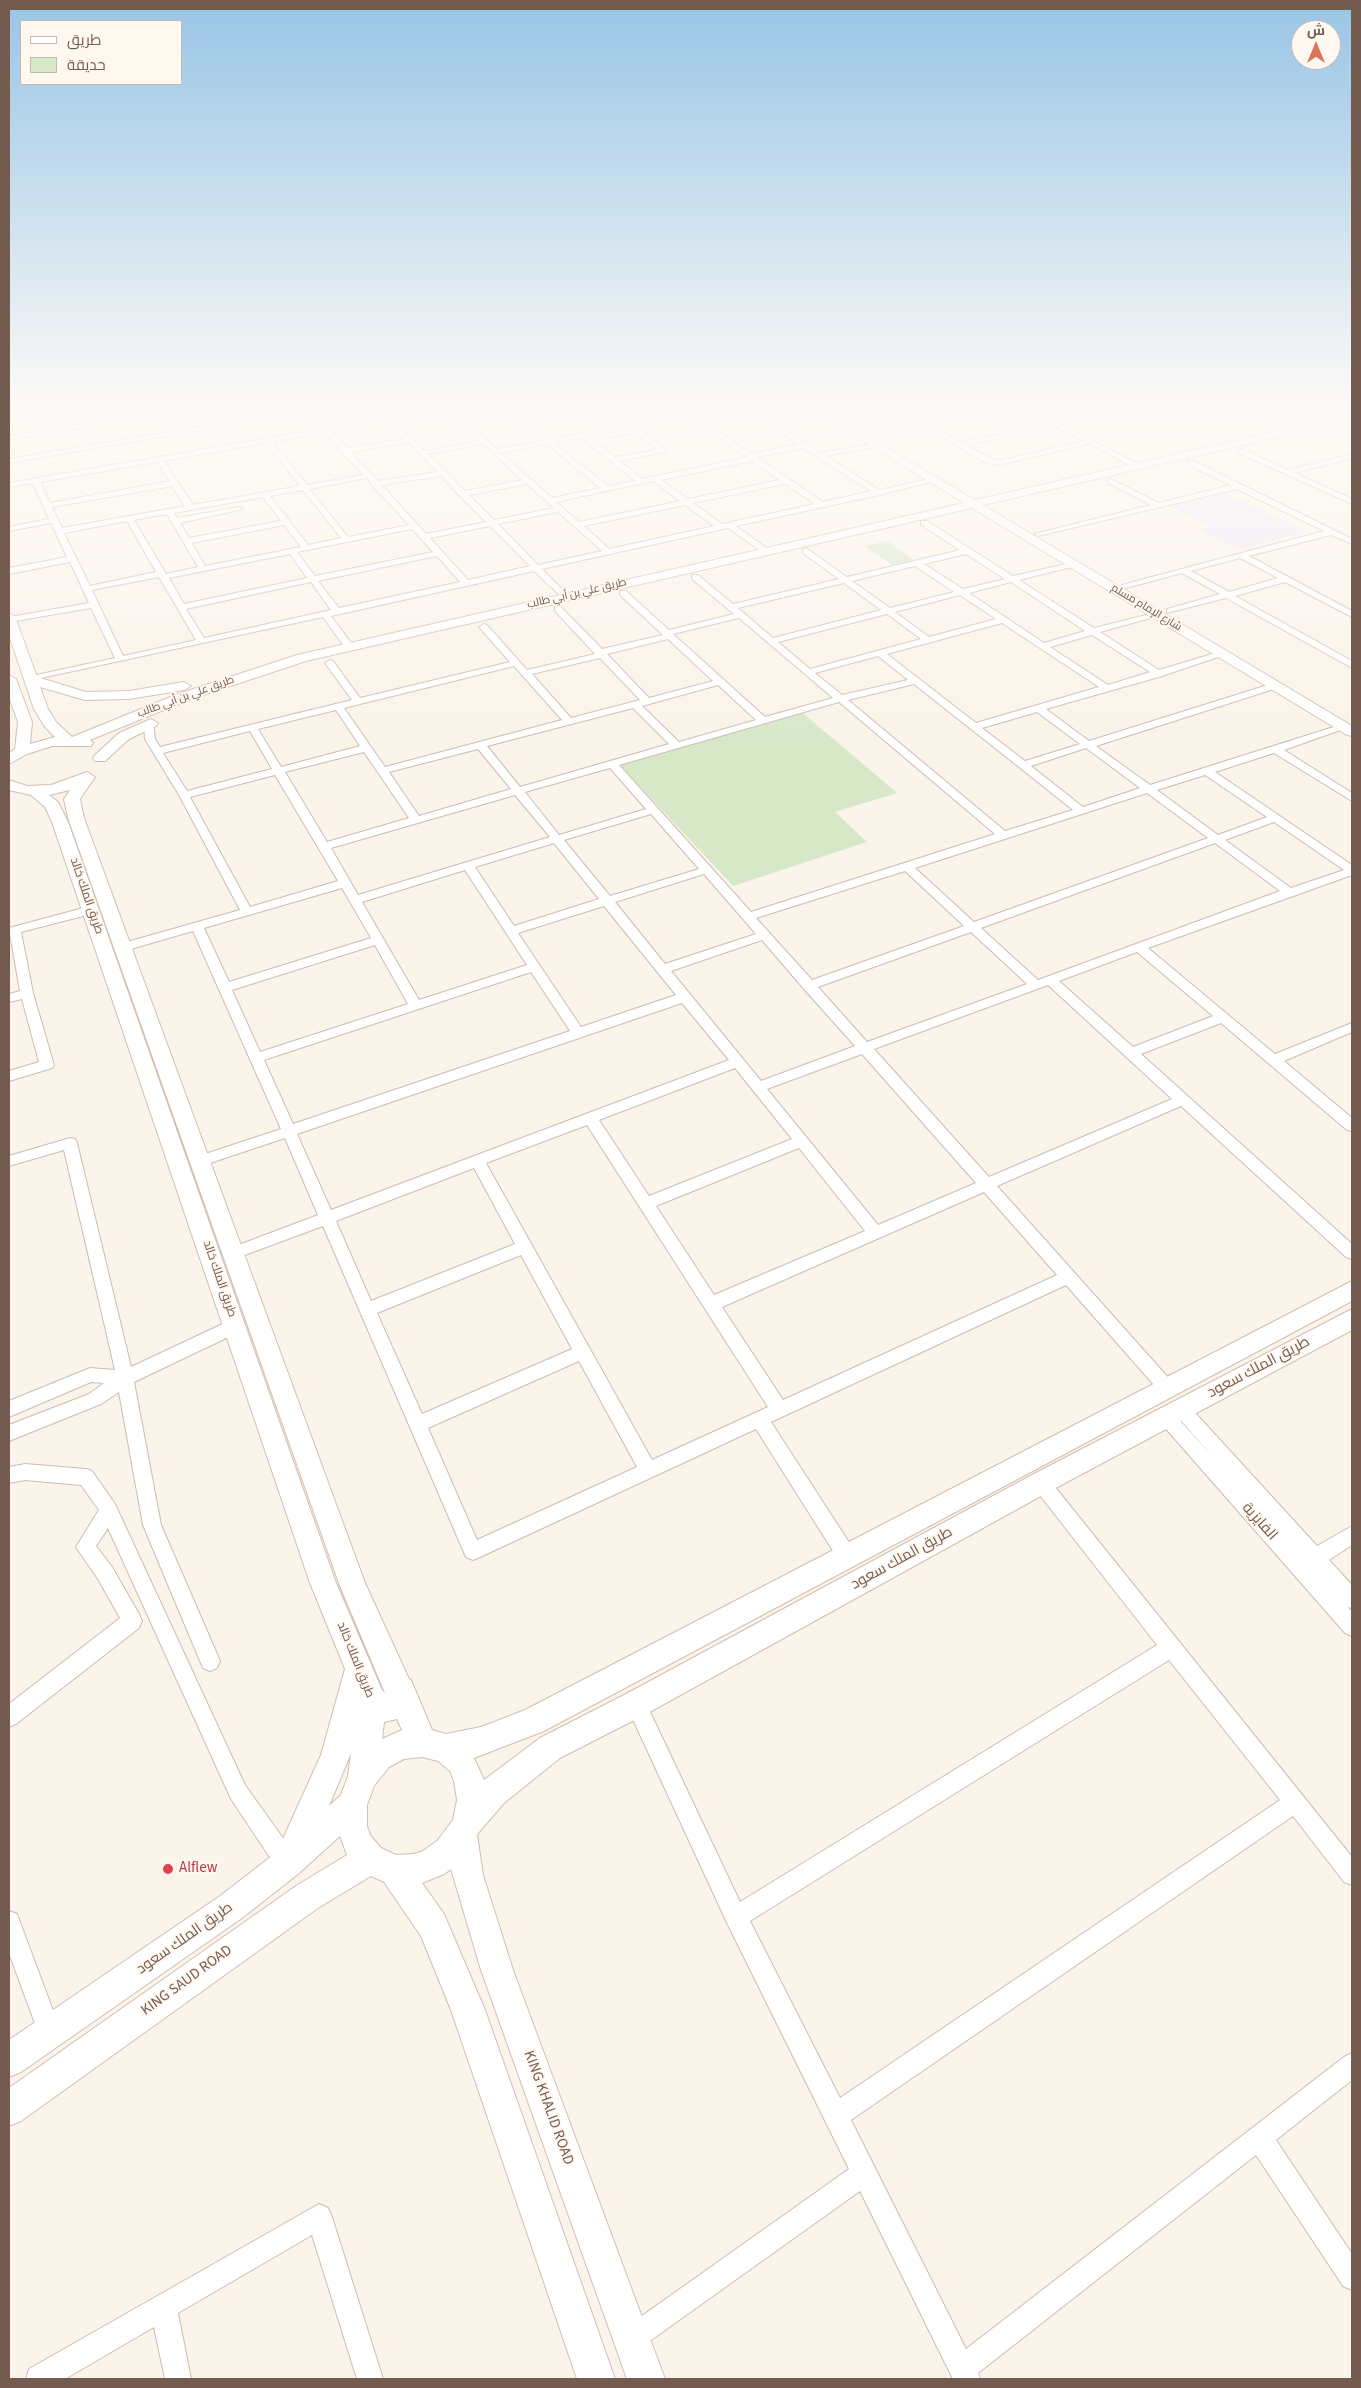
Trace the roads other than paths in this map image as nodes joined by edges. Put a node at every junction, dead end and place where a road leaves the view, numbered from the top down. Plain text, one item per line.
1 (132, 517) edge
2 (173, 517) edge
3 (283, 517) edge
4 (328, 517) edge
5 (406, 517) edge
6 (486, 517) edge
7 (519, 517) edge
8 (569, 517) edge
9 (613, 517) edge
10 (711, 517) edge
11 (765, 517) edge
12 (928, 517) edge
13 (946, 517) edge
14 (1001, 517) edge
15 (1005, 517) edge
16 (1107, 517) edge
17 (1302, 517) edge
18 (129, 518) junction
19 (245, 519) junction
20 (54, 520) joint
21 (175, 521) junction
22 (286, 522) junction
23 (492, 523) junction
24 (924, 524) junction
25 (577, 525) junction
26 (414, 526) junction
27 (725, 526) junction
28 (9, 529) edge
29 (59, 531) junction
30 (1331, 532) junction
31 (1038, 534) junction
32 (424, 537) junction
33 (346, 540) junction
34 (187, 541) junction
35 (1352, 542) edge
36 (306, 548) junction
37 (292, 551) junction
38 (765, 551) junction
39 (806, 551) junction
40 (967, 551) junction
41 (608, 552) junction
42 (439, 553) junction
43 (1241, 555) junction
44 (72, 560) junction
45 (916, 563) junction
46 (1072, 564) junction
47 (536, 567) junction
48 (203, 569) junction
49 (1183, 570) junction
50 (9, 571) edge
51 (162, 575) junction
52 (695, 577) junction
53 (1285, 578) junction
54 (1011, 579) junction
55 (312, 580) junction
56 (845, 580) junction
57 (466, 583) junction
58 (1126, 585) junction
59 (86, 589) junction
60 (961, 592) junction
61 (623, 593) junction
62 (1227, 595) junction
63 (565, 597) junction
64 (94, 604) junction
65 (181, 607) junction
66 (731, 607) junction
67 (558, 609) junction
68 (889, 611) junction
69 (1170, 611) junction
70 (336, 612) junction
71 (1351, 612) edge
72 (325, 614) junction
73 (1155, 614) junction
74 (740, 615) junction
75 (9, 619) edge
76 (1002, 620) junction
77 (484, 627) junction
78 (1092, 631) junction
79 (668, 634) junction
80 (928, 640) junction
81 (201, 641) junction
82 (772, 641) junction
83 (1042, 646) junction
84 (349, 647) junction
85 (880, 653) junction
86 (600, 654) junction
87 (1222, 654) junction
88 (120, 659) junction
89 (516, 663) junction
90 (330, 664) junction
91 (279, 665) junction
92 (1352, 665) edge
93 (808, 672) junction
94 (525, 673) junction
95 (1159, 674) junction
96 (9, 679) edge
97 (30, 679) junction
98 (916, 681) junction
99 (720, 682) junction
100 (1274, 686) junction
101 (1108, 689) junction
102 (840, 699) junction
103 (646, 700) junction
104 (357, 701) junction
105 (634, 703) junction
106 (338, 706) junction
107 (1039, 709) junction
108 (568, 721) junction
109 (763, 721) junction
110 (50, 724) junction
111 (149, 724) junction
112 (109, 726) junction
113 (1350, 726) edge
114 (252, 727) junction
115 (974, 727) junction
116 (25, 729) junction
117 (129, 734) junction
118 (70, 741) junction
119 (480, 744) junction
120 (1087, 745) junction
121 (677, 746) junction
122 (366, 748) junction
123 (1276, 749) junction
124 (22, 751) junction
125 (157, 751) junction
126 (100, 758) junction
127 (9, 760) edge
128 (612, 765) junction
129 (1023, 765) junction
130 (278, 771) junction
131 (382, 771) junction
132 (1207, 771) junction
133 (84, 778) junction
134 (9, 785) edge
135 (1149, 790) junction
136 (520, 791) junction
137 (46, 796) junction
138 (184, 796) junction
139 (1352, 798) edge
140 (9, 799) edge
141 (653, 810) junction
142 (1082, 811) junction
143 (1275, 818) junction
144 (416, 820) junction
145 (1004, 836) junction
146 (558, 838) junction
147 (1218, 840) junction
148 (324, 846) junction
149 (468, 866) junction
150 (907, 866) junction
151 (706, 870) junction
152 (1352, 871) edge
153 (345, 883) junction
154 (1289, 892) junction
155 (354, 900) junction
156 (608, 901) junction
157 (91, 910) junction
158 (247, 912) junction
159 (748, 917) junction
160 (197, 926) junction
161 (972, 927) junction
162 (12, 931) edge
163 (510, 931) junction
164 (764, 935) junction
165 (378, 940) junction
166 (124, 947) junction
167 (1140, 948) junction
168 (534, 967) junction
169 (664, 970) junction
170 (1044, 984) junction
171 (808, 986) junction
172 (225, 988) junction
173 (27, 993) junction
174 (685, 997) junction
175 (9, 998) edge
176 (416, 1005) junction
177 (1222, 1017) junction
178 (1352, 1027) edge
179 (578, 1033) junction
180 (865, 1049) junction
181 (1131, 1053) junction
182 (256, 1058) junction
183 (1274, 1060) junction
184 (738, 1062) junction
185 (9, 1076) edge
186 (758, 1087) junction
187 (1182, 1100) junction
188 (590, 1118) junction
189 (1352, 1126) edge
190 (289, 1131) junction
191 (801, 1141) junction
192 (9, 1161) edge
193 (201, 1161) junction
194 (477, 1161) junction
195 (986, 1185) junction
196 (646, 1204) junction
197 (328, 1218) junction
198 (876, 1233) junction
199 (524, 1247) junction
200 (234, 1253) junction
201 (1352, 1254) edge
202 (1068, 1277) junction
203 (1352, 1290) edge
204 (711, 1304) junction
205 (368, 1309) junction
206 (1350, 1325) edge
207 (235, 1326) junction
208 (583, 1352) junction
209 (125, 1378) junction
210 (1167, 1388) junction
211 (9, 1409) edge
212 (780, 1410) junction
213 (1174, 1414) junction
214 (759, 1419) junction
215 (418, 1424) junction
216 (9, 1433) edge
217 (648, 1470) junction
218 (9, 1475) edge
219 (1041, 1483) junction
220 (109, 1510) junction
221 (1352, 1535) edge
222 (847, 1556) junction
223 (1315, 1558) junction
224 (1352, 1599) edge
225 (1352, 1626) edge
226 (1172, 1647) junction
227 (210, 1661) dead end
228 (359, 1670) junction
229 (401, 1690) junction
230 (372, 1700) junction
231 (636, 1704) junction
232 (9, 1717) edge
233 (434, 1745) junction
234 (363, 1776) junction
235 (1295, 1802) junction
236 (352, 1805) junction
237 (465, 1828) junction
238 (287, 1863) junction
239 (383, 1865) junction
240 (1352, 1874) edge
241 (736, 1917) junction
242 (9, 1922) edge
243 (49, 2032) junction
244 (9, 2060) edge
245 (1352, 2065) edge
246 (9, 2109) edge
247 (836, 2116) junction
248 (1259, 2137) junction
249 (864, 2173) junction
250 (1352, 2277) edge
251 (163, 2306) junction
252 (631, 2339) junction
253 (964, 2374) edge
254 (39, 2379) edge
255 (178, 2379) edge
256 (370, 2379) edge
257 (596, 2379) edge
258 (646, 2379) edge

1 - 18 street
2 - 21 street
3 - 22 street
4 - 33 street
5 - 26 street
6 - 23 street
7 - 23 street
8 - 25 street
9 - 25 street
10 - 27 street
11 - 27 street
12 - 38 main road, طريق علي بن أبي طالب
13 - 24 main road, طريق علي بن أبي طالب
14 - 46 main road, شارع الإمام مسلم
15 - 31 main road, شارع الإمام مسلم
16 - 31 street
17 - 30 street
18 - 29 street
18 - 51 street
19 - 21 street
19 - 22 street
19 - 34 street
20 - 28 street
20 - 29 street
21 - 34 street
22 - 36 street
23 - 32 street
23 - 47 street
24 - 39 main road, طريق علي بن أبي طالب
24 - 40 street
25 - 41 street
26 - 32 street
26 - 33 street
27 - 38 street
27 - 41 street
29 - 44 street
30 - 35 street
30 - 43 street
31 - 58 main road, شارع الإمام مسلم
32 - 42 street
33 - 36 street
34 - 48 street
36 - 37 street
37 - 48 street
37 - 55 street
38 - 63 main road, طريق علي بن أبي طالب
39 - 52 main road, طريق علي بن أبي طالب
39 - 56 street
40 - 45 street
40 - 54 street
41 - 47 street
42 - 55 street
42 - 57 street
43 - 49 street
43 - 53 street
44 - 50 street
44 - 59 street
45 - 56 street
45 - 60 street
46 - 54 street
46 - 73 main road, شارع الإمام مسلم
47 - 57 street
47 - 63 street
48 - 51 street
49 - 58 street
49 - 62 street
51 - 59 street
51 - 65 street
52 - 61 main road, طريق علي بن أبي طالب
52 - 66 street
53 - 62 street
53 - 71 street
54 - 60 street
54 - 78 street
55 - 65 street
55 - 70 street
56 - 66 street
56 - 68 street
57 - 70 street
58 - 69 main road, شارع الإمام مسلم
59 - 64 street
60 - 68 street
60 - 76 street
61 - 67 main road, طريق علي بن أبي طالب
61 - 79 street
62 - 69 street
62 - 92 street
63 - 84 main road, طريق علي بن أبي طالب
64 - 75 street
64 - 88 street
65 - 81 street
66 - 74 street
67 - 77 main road, طريق علي بن أبي طالب
67 - 86 street
68 - 80 street
68 - 82 street
69 - 113 main road, شارع الإمام مسلم
70 - 72 street
72 - 81 street
72 - 84 street
73 - 78 street
73 - 87 main road, شارع الإمام مسلم
74 - 79 street
74 - 82 street
75 - 97 main road
76 - 80 street
76 - 83 street
77 - 89 street
77 - 90 main road, طريق علي بن أبي طالب
78 - 83 street
78 - 95 street
79 - 86 street
79 - 99 street
80 - 85 street
81 - 88 street
82 - 93 street
83 - 101 street
84 - 91 main road, طريق علي بن أبي طالب
85 - 93 street
85 - 98 street
86 - 94 street
86 - 103 street
87 - 95 street
87 - 100 main road, شارع الإمام مسلم
88 - 97 street
89 - 94 street
89 - 104 street
90 - 104 street
90 - 111 main road, طريق علي بن أبي طالب
91 - 97 main road
91 - 112 main road, طريق علي بن أبي طالب
93 - 102 street
94 - 108 street
95 - 101 street
96 - 116 main road
97 - 110 main road
98 - 102 street
98 - 115 street
99 - 103 street
99 - 109 street
100 - 113 main road, شارع الإمام مسلم
100 - 120 street
101 - 107 street
102 - 109 street
102 - 145 street
103 - 105 street
104 - 106 street
105 - 108 street
105 - 121 street
106 - 114 street
106 - 122 street
107 - 115 street
107 - 120 street
108 - 119 street
109 - 121 street
110 - 116 main road
110 - 118 main road
111 - 117 main road, طريق علي بن أبي طالب
111 - 125 street
112 - 117 main road
112 - 118 main road, طريق علي بن أبي طالب
113 - 123 street
114 - 125 street
114 - 130 street
115 - 129 street
116 - 124 main road
117 - 126 main road, طريق علي بن أبي طالب
118 - 124 main road, طريق علي بن أبي طالب
118 - 126 main road
119 - 131 street
119 - 136 street
120 - 129 street
120 - 135 street
121 - 128 street
122 - 130 street
122 - 131 street
123 - 132 street
123 - 139 street
124 - 127 main road, طريق علي بن أبي طالب
125 - 138 street
126 - 133 main road, طريق علي بن أبي طالب
128 - 136 street
128 - 141 street
129 - 142 street
130 - 138 street
130 - 148 street
131 - 144 street
132 - 135 street
132 - 143 street
133 - 137 main road
133 - 137 main road
134 - 137 main road
135 - 142 street
135 - 147 street
136 - 144 street
136 - 146 street
137 - 140 main road
137 - 157 main road, طريق الملك خالد
137 - 166 main road, طريق الملك خالد
138 - 158 street
141 - 146 street
141 - 151 street
142 - 145 street
143 - 147 street
143 - 152 street
144 - 148 street
145 - 150 street
146 - 149 street
146 - 156 street
147 - 154 street
147 - 161 street
148 - 153 street
149 - 155 street
149 - 163 street
150 - 159 street
150 - 161 street
151 - 156 street
151 - 159 street
152 - 154 street
153 - 155 street
153 - 158 street
154 - 167 street
155 - 165 street
156 - 163 street
156 - 169 street
157 - 162 street
157 - 207 main road, طريق الملك خالد
158 - 160 street
159 - 164 street
160 - 166 street
160 - 172 street
161 - 170 street
161 - 171 street
162 - 173 street
163 - 168 street
164 - 169 street
164 - 171 street
165 - 172 street
165 - 176 street
166 - 193 main road, طريق الملك خالد
167 - 170 street
167 - 177 street
168 - 176 street
168 - 179 street
169 - 174 street
170 - 180 street
170 - 181 street
171 - 180 street
172 - 182 street
173 - 175 street
173 - 185 street
174 - 179 street
174 - 184 street
176 - 182 street
177 - 181 street
177 - 183 street
178 - 183 street
179 - 190 street
180 - 186 street
180 - 195 street
181 - 187 street
182 - 190 street
183 - 189 street
184 - 186 street
184 - 188 street
186 - 191 street
187 - 195 street
187 - 201 street
188 - 194 street
188 - 196 street
190 - 193 street
190 - 197 street
191 - 196 street
191 - 198 street
192 - 209 street
193 - 200 main road, طريق الملك خالد
194 - 197 street
194 - 199 street
195 - 198 street
195 - 202 street
196 - 204 street
197 - 200 street
197 - 205 street
198 - 204 street
199 - 205 street
199 - 208 street
200 - 229 main road, طريق الملك خالد
202 - 210 street
202 - 212 street
203 - 210 main road, طريق الملك سعود
204 - 212 street
205 - 215 street
206 - 213 main road, طريق الملك سعود
207 - 209 street
207 - 228 main road, طريق الملك خالد
208 - 215 street
208 - 217 street
209 - 211 street
209 - 216 street
209 - 227 street
210 - 222 main road, طريق الملك سعود
212 - 214 street
213 - 219 main road, طريق الملك سعود
213 - 223 street, الفايزية
213 - 225 street, الفايزية
214 - 217 street
214 - 222 street
215 - 217 street
218 - 220 street
219 - 226 street
219 - 231 main road, طريق الملك سعود
220 - 232 street
220 - 238 street
221 - 223 street
222 - 233 main road, طريق الملك سعود
223 - 224 street, الفايزية
226 - 235 street
226 - 241 street
228 - 230 main road, طريق الملك خالد
228 - 238 main road
229 - 230 main road
229 - 233 main road, طريق الملك خالد
230 - 234 main road, طريق الملك خالد
231 - 237 main road, طريق الملك سعود
231 - 241 street
233 - 234 main road
233 - 237 main road
234 - 236 main road
235 - 240 street
235 - 247 street
236 - 238 main road, طريق الملك سعود
236 - 239 main road
237 - 239 main road
237 - 252 main road, KING KHALID ROAD
238 - 243 main road, طريق الملك سعود
239 - 246 main road, KING SAUD ROAD
239 - 257 main road
241 - 247 street
242 - 243 street
243 - 244 main road, طريق الملك سعود
245 - 248 street
247 - 249 street
248 - 250 street
248 - 253 street
249 - 252 street
249 - 253 street
251 - 254 street
251 - 255 street
251 - 256 street
252 - 258 main road, KING KHALID ROAD

